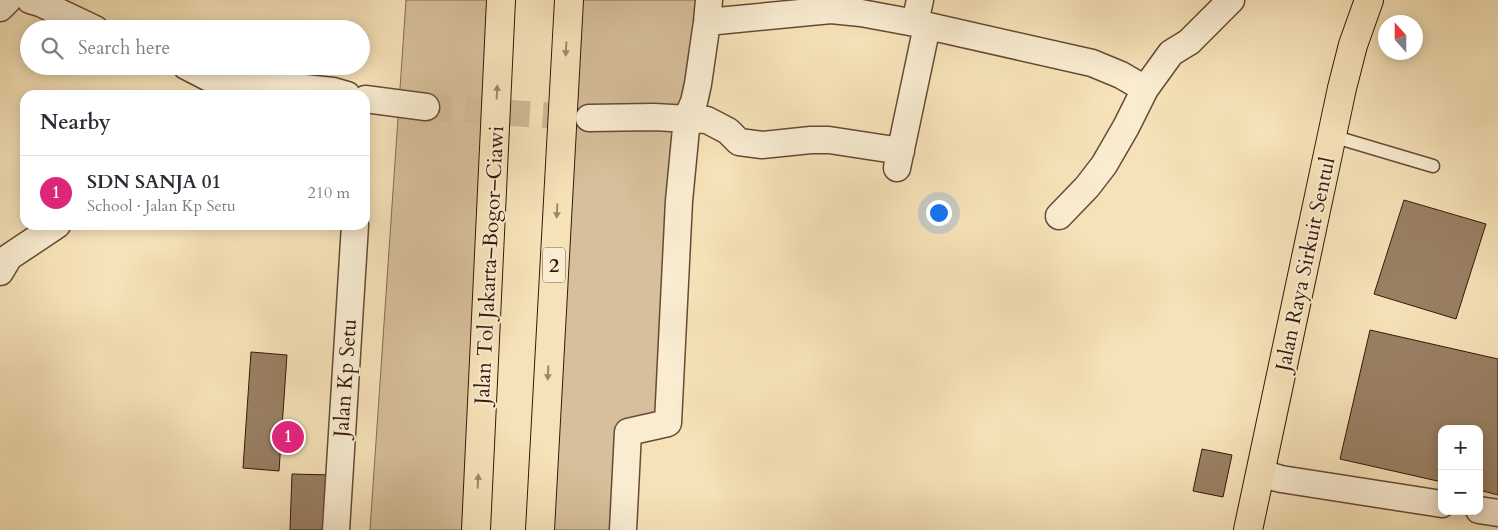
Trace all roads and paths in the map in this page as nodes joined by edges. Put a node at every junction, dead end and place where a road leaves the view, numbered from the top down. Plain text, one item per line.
1 (8, 0) edge
2 (30, 0) edge
3 (501, 0) edge
4 (569, 0) edge
5 (1231, 0) edge
6 (1369, 0) edge
7 (0, 8) edge
8 (708, 11) edge
9 (921, 16) edge
10 (75, 20) edge
11 (195, 75) edge
12 (208, 89) edge
13 (1145, 89) junction
14 (323, 90) edge
15 (370, 100) edge
16 (426, 107) tunnel mouth
17 (589, 118) tunnel mouth
18 (687, 118) junction
19 (1332, 136) junction
20 (1433, 166) dead end
21 (1060, 216) dead end
22 (50, 230) edge
23 (355, 230) edge
24 (0, 272) edge
25 (1260, 473) junction
26 (1438, 503) edge
27 (1483, 511) edge
28 (1498, 513) edge
29 (336, 530) edge
30 (476, 530) edge
31 (540, 530) edge
32 (623, 530) edge
33 (1248, 530) edge

1 - 7 street
2 - 10 street
30 -> 3 main road, Jalan Tol Jakarta–Bogor–Ciawi
4 -> 31 main road, 2
5 - 13 street
6 - 19 main road, Jalan Raya Sirkuit Sentul
8 - 9 street
8 - 18 street
9 - 13 street
9 - 18 street
11 - 12 street
12 - 14 street
13 - 21 street
15 - 16 street
17 - 18 street
18 - 32 street
19 - 20 lane
19 - 25 main road, Jalan Raya Sirkuit Sentul
22 - 24 street
23 - 29 street, Jalan Kp Setu
25 - 26 street
25 - 33 main road, Jalan Raya Sirkuit Sentul
27 - 28 street

